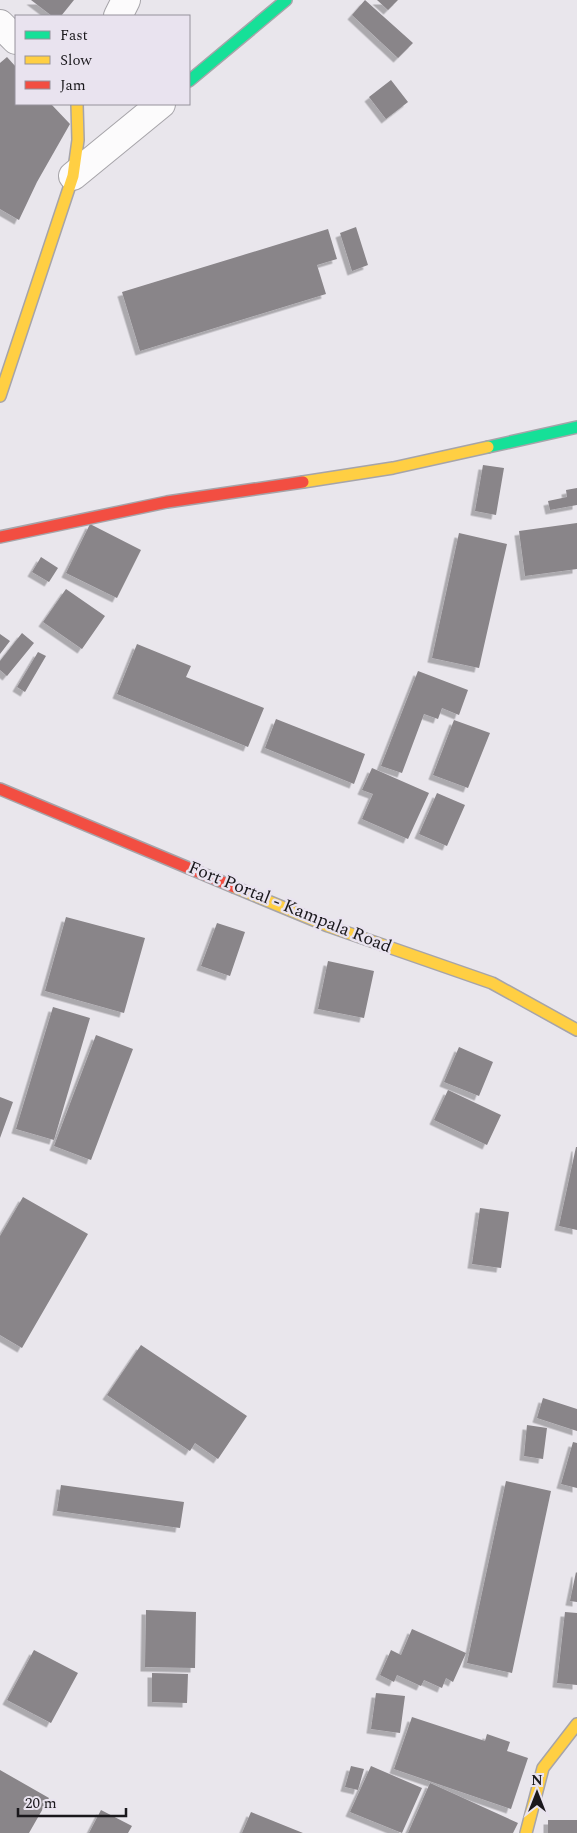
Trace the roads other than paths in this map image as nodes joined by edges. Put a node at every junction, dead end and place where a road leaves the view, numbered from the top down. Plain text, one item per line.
1 (126, 0) edge
2 (286, 0) edge
3 (118, 15) edge
4 (0, 24) edge
5 (15, 39) edge
6 (190, 79) edge
7 (77, 105) edge
8 (160, 105) edge
9 (74, 176) junction
10 (0, 396) edge
11 (577, 427) edge
12 (0, 537) edge
13 (0, 789) edge
14 (577, 1030) edge
15 (577, 1724) edge
16 (526, 1833) edge

1 - 3 street
2 - 6 street
4 - 5 street
7 - 9 street
8 - 9 street
9 - 10 street
11 - 12 street
13 - 14 street, Fort Portal - Kampala Road
15 - 16 street

